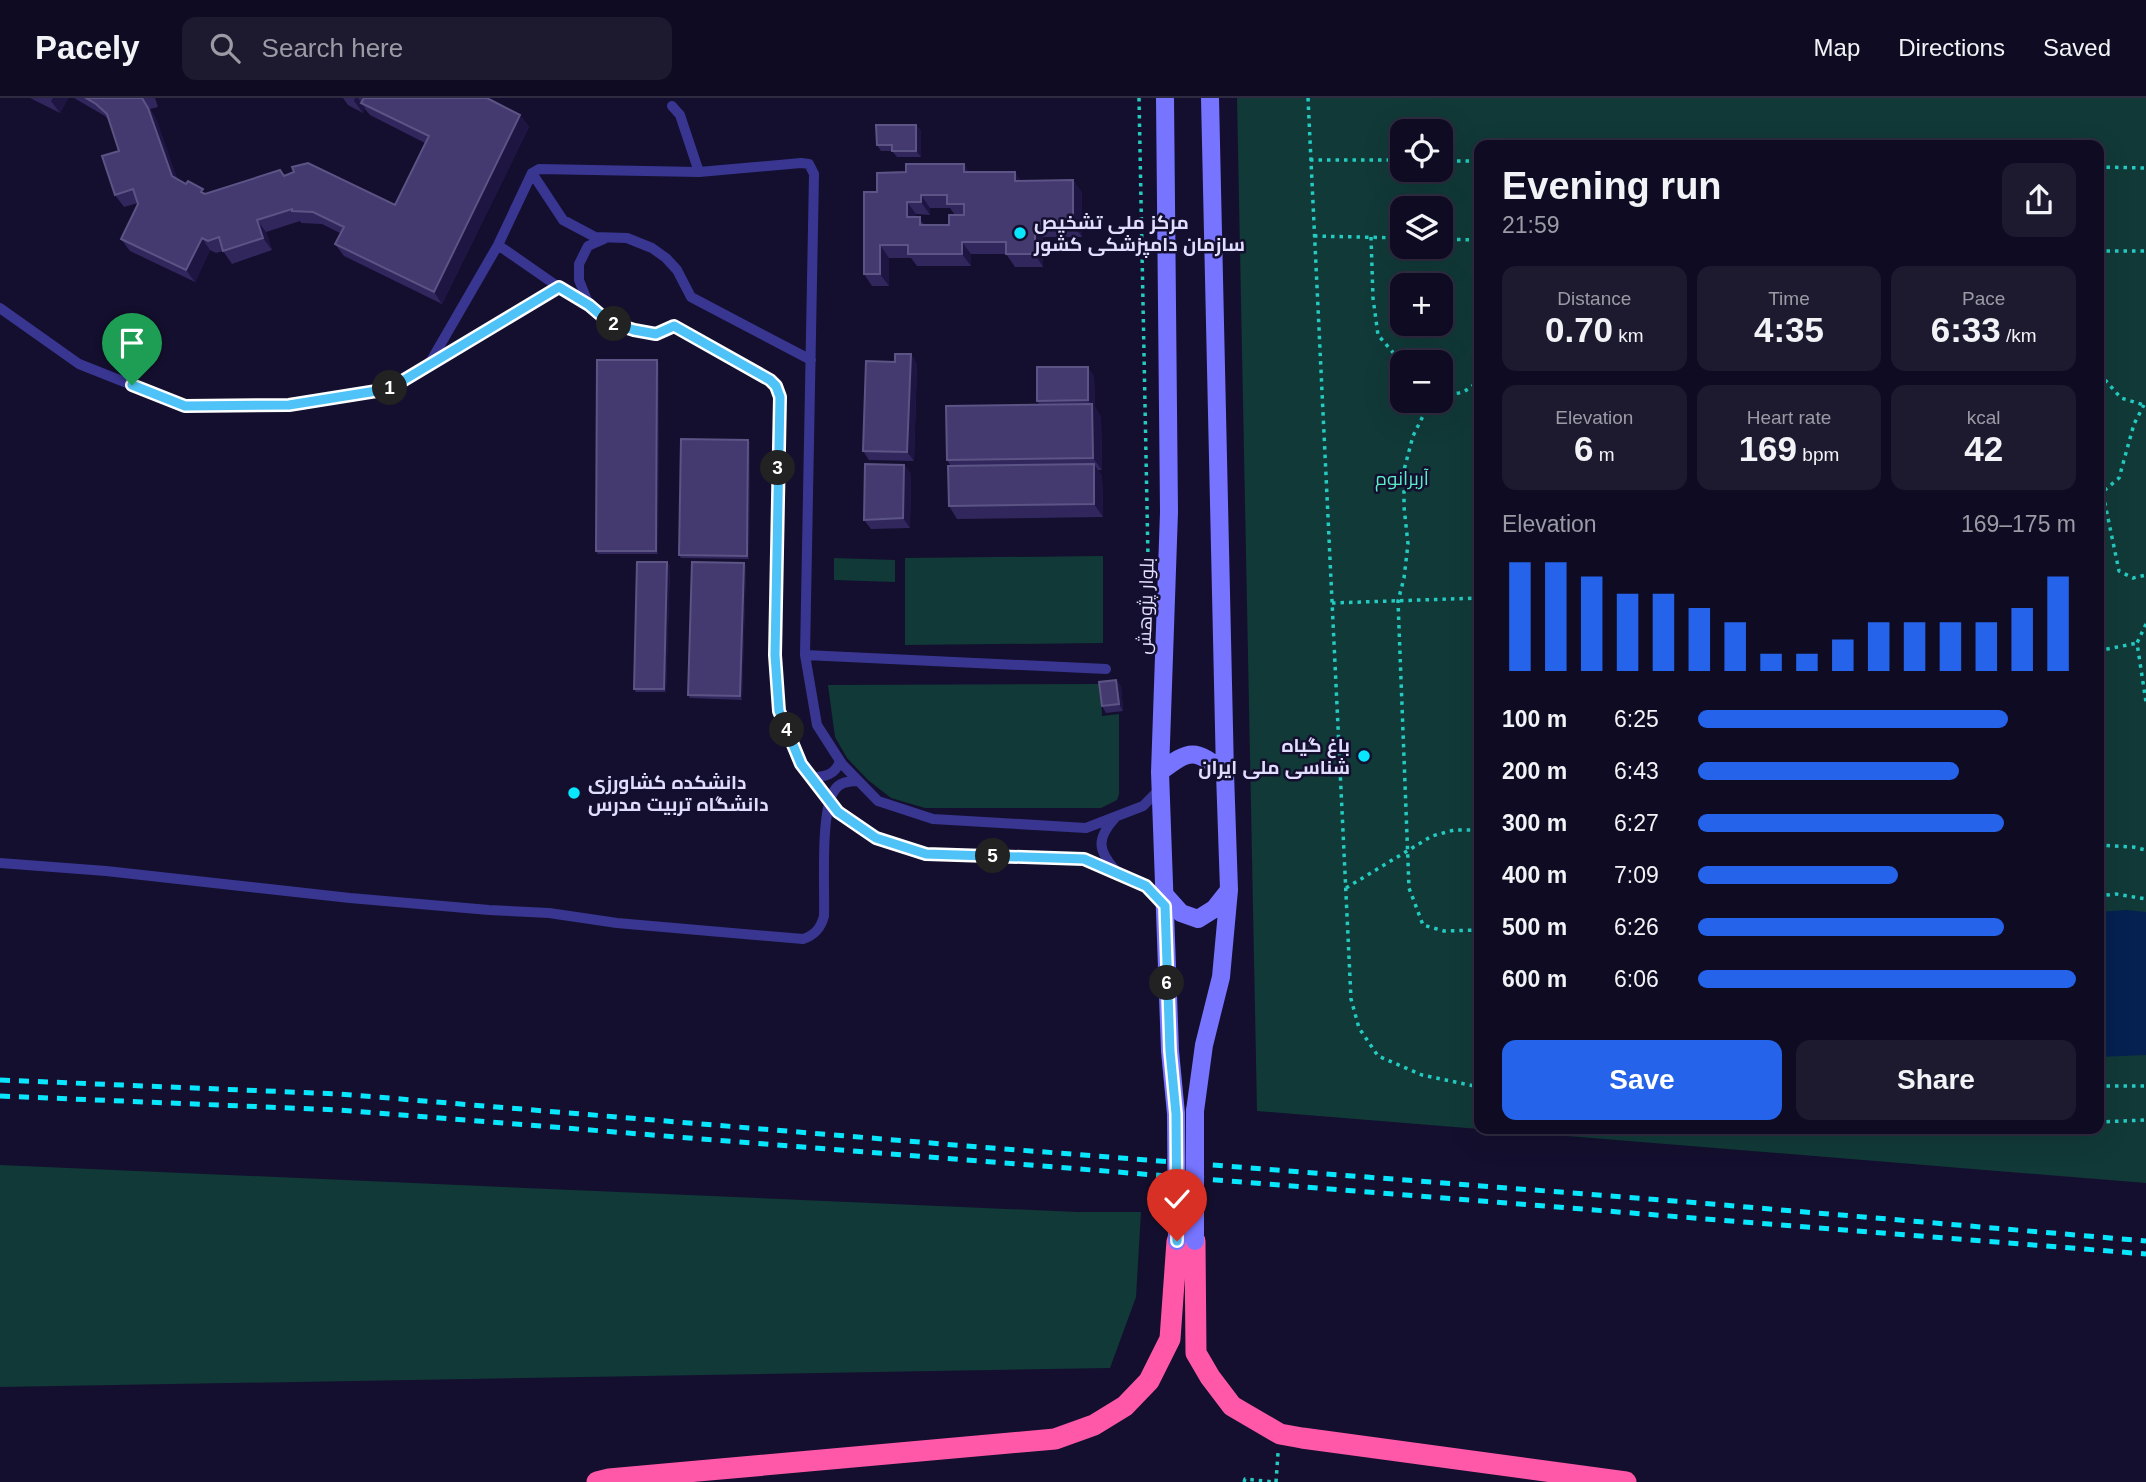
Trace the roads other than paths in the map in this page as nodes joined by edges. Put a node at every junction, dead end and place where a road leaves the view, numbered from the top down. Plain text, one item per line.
1 (1165, 98) edge
2 (1209, 98) edge
3 (673, 106) dead end
4 (699, 172) junction
5 (532, 173) junction
6 (604, 239) junction
7 (498, 246) junction
8 (559, 287) junction
9 (589, 305) junction
10 (0, 308) edge
11 (811, 360) junction
12 (428, 366) junction
13 (805, 655) junction
14 (1106, 669) dead end
15 (839, 761) junction
16 (1224, 773) junction
17 (811, 777) junction
18 (1161, 780) junction
19 (858, 781) junction
20 (830, 802) junction
21 (1116, 816) junction
22 (0, 863) edge
23 (1118, 873) junction
24 (1229, 890) junction
25 (1164, 900) junction
26 (1186, 1241) junction
27 (597, 1482) edge
28 (1626, 1482) edge

1 - 18 street, بلوار پژوهش
2 - 16 street
3 - 4 lane
4 - 5 lane
4 - 11 lane
5 - 6 lane
5 - 7 lane
6 - 9 lane
6 - 11 lane
7 - 8 lane
7 - 12 lane
8 - 9 lane
8 - 12 lane
9 - 17 lane
10 - 12 lane
11 - 13 lane
13 - 14 lane
13 - 15 lane
15 - 17 lane
15 - 19 lane
16 - 18 street
16 - 24 street
17 - 20 lane
18 - 21 lane
18 - 25 street, بلوار پژوهش
19 - 20 lane
19 - 21 lane
20 - 22 lane
20 - 23 lane
21 - 23 lane
23 - 25 lane
24 - 25 street
24 - 26 street, bridge
25 - 26 street, بلوار پژوهش, bridge
26 - 27 highway
26 - 28 highway

